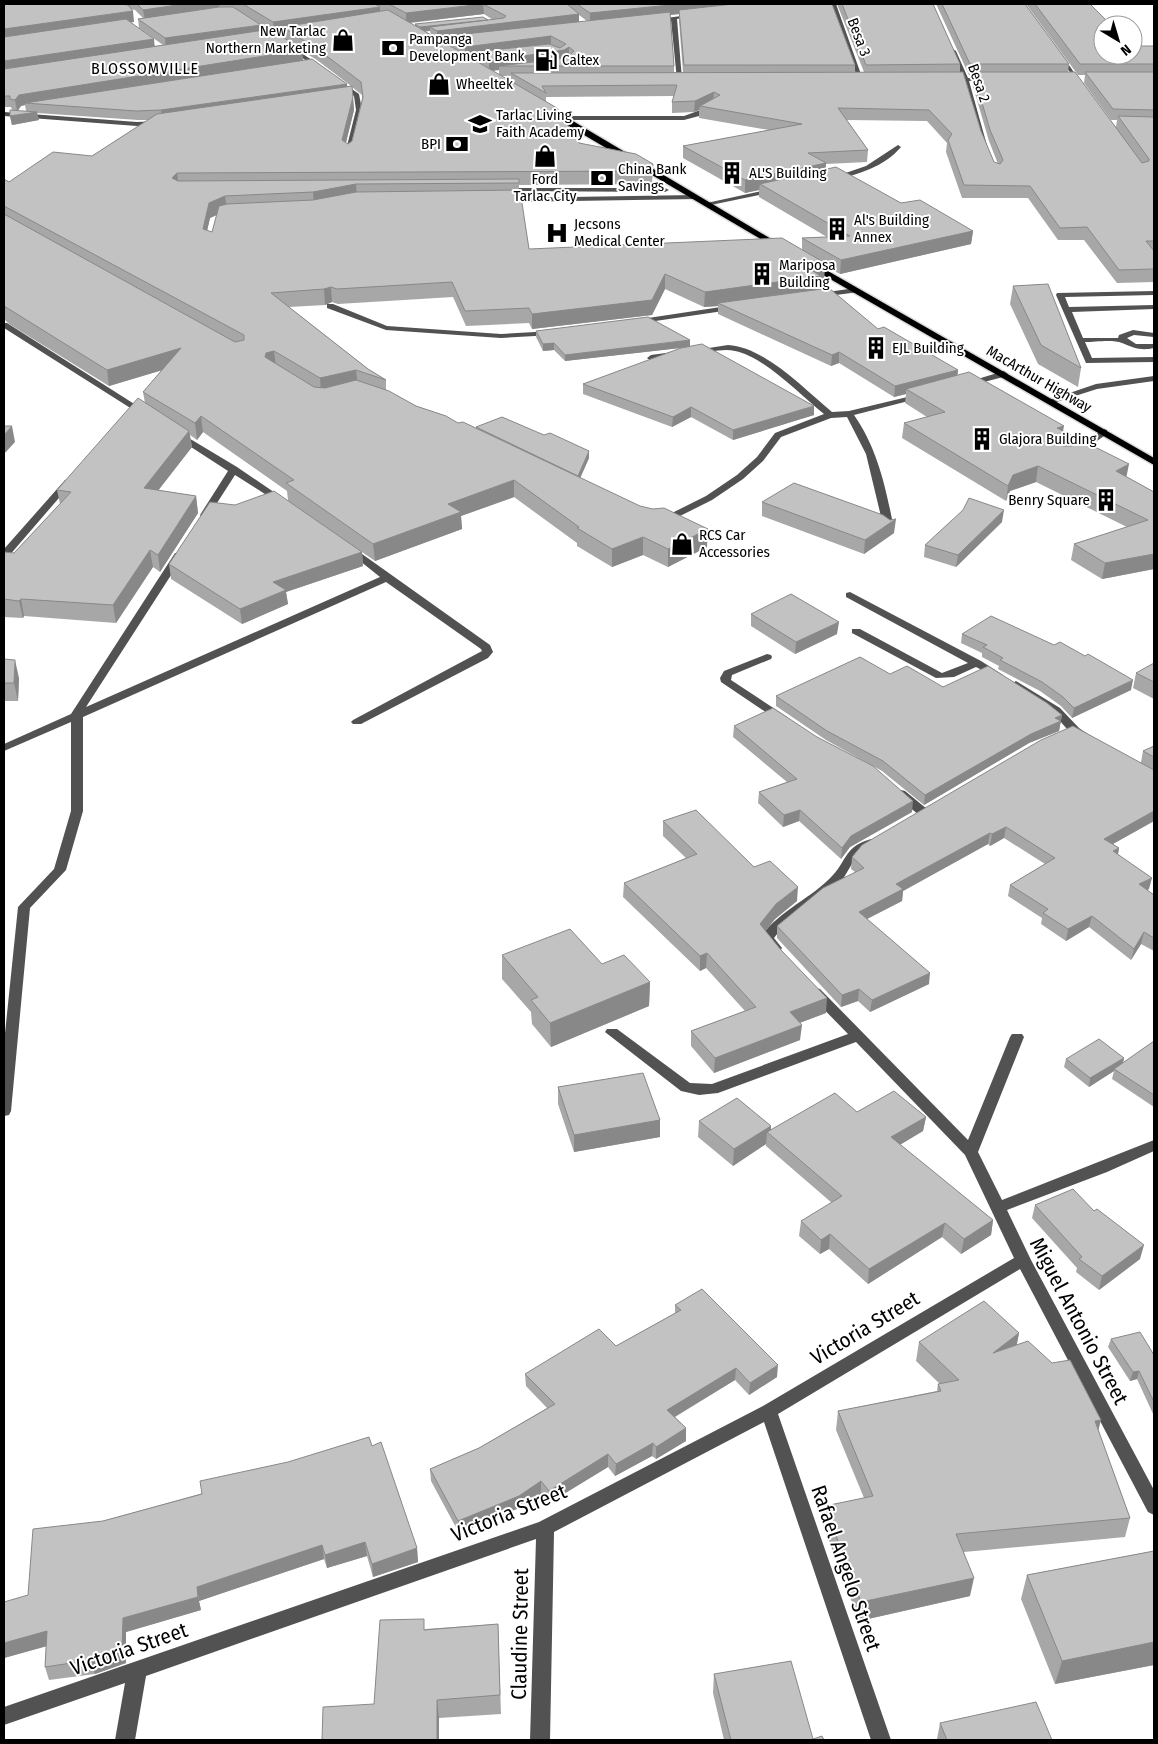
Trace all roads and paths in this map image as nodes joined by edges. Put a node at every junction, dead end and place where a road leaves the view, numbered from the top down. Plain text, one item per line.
1 (833, 4) edge
2 (704, 14) edge
3 (674, 17) junction
4 (244, 18) edge
5 (646, 20) edge
6 (286, 36) edge
7 (276, 37) junction
8 (267, 39) edge
9 (951, 46) edge
10 (1055, 49) edge
11 (314, 63) junction
12 (305, 65) edge
13 (328, 74) edge
14 (336, 79) edge
15 (669, 79) edge
16 (679, 79) junction
17 (689, 79) edge
18 (852, 79) edge
19 (1068, 79) edge
20 (1077, 79) junction
21 (1087, 79) edge
22 (939, 80) edge
23 (966, 80) junction
24 (994, 80) edge
25 (1087, 94) edge
26 (357, 95) junction
27 (347, 97) edge
28 (715, 106) edge
29 (543, 107) edge
30 (33, 108) edge
31 (4, 113) edge
32 (562, 118) junction
33 (171, 122) edge
34 (898, 147) dead end
35 (348, 154) edge
36 (991, 158) edge
37 (826, 180) edge
38 (789, 188) edge
39 (495, 190) edge
40 (682, 190) junction
41 (694, 197) junction
42 (495, 200) edge
43 (706, 204) junction
44 (856, 290) junction
45 (1154, 293) edge
46 (808, 297) edge
47 (330, 306) edge
48 (739, 307) edge
49 (1154, 307) edge
50 (1066, 310) junction
51 (622, 323) edge
52 (4, 325) edge
53 (563, 332) edge
54 (1154, 335) edge
55 (1080, 340) junction
56 (1122, 340) junction
57 (1152, 346) edge
58 (651, 358) edge
59 (1154, 360) edge
60 (1004, 374) junction
61 (1154, 378) edge
62 (955, 386) edge
63 (926, 394) edge
64 (1050, 400) junction
65 (849, 414) junction
66 (830, 415) junction
67 (1104, 432) junction
68 (1065, 458) edge
69 (1154, 462) edge
70 (234, 469) junction
71 (75, 473) edge
72 (290, 506) edge
73 (656, 522) edge
74 (198, 526) edge
75 (889, 529) edge
76 (337, 539) edge
77 (187, 542) edge
78 (4, 555) edge
79 (387, 578) junction
80 (850, 594) dead end
81 (856, 631) dead end
82 (767, 657) dead end
83 (977, 663) junction
84 (77, 714) junction
85 (357, 722) dead end
86 (789, 724) edge
87 (1075, 730) junction
88 (1060, 735) edge
89 (1099, 745) edge
90 (4, 748) edge
91 (890, 785) edge
92 (923, 812) edge
93 (881, 837) edge
94 (786, 961) edge
95 (805, 980) edge
96 (612, 1032) dead end
97 (858, 1036) junction
98 (1016, 1037) dead end
99 (4, 1111) edge
100 (1154, 1145) edge
101 (971, 1152) junction
102 (997, 1208) junction
103 (1022, 1260) junction
104 (769, 1411) junction
105 (1154, 1507) edge
106 (544, 1528) junction
107 (137, 1670) junction
108 (4, 1716) edge
109 (124, 1740) edge
110 (540, 1740) edge
111 (881, 1740) edge

1 - 18 street, Besa 3
2 - 3 street
3 - 5 street
3 - 16 street
4 - 7 street
6 - 7 street
7 - 8 street
7 - 11 street
9 - 23 street, Besa 2
10 - 20 street
11 - 12 street
11 - 13 street
14 - 26 street
15 - 16 street
16 - 17 street
19 - 20 street
20 - 21 street
20 - 25 street
22 - 23 street
23 - 24 street
23 - 36 street, Besa 2
26 - 27 street
26 - 35 street
28 - 32 street
29 - 32 highway, MacArthur Highway
30 - 31 street
31 - 33 street
32 - 40 highway, MacArthur Highway
34 - 37 street
38 - 43 street
39 - 40 street
40 - 41 highway, MacArthur Highway
41 - 42 street
41 - 43 highway, MacArthur Highway
43 - 44 highway, MacArthur Highway
44 - 46 street
44 - 60 highway, MacArthur Highway
45 - 50 street
47 - 53 street
48 - 51 street
49 - 50 street
50 - 55 street
52 - 70 street
54 - 56 street
55 - 56 street
55 - 59 street
56 - 57 street
57 - 59 street
58 - 66 street
60 - 62 street
60 - 64 highway, MacArthur Highway
61 - 64 street
63 - 65 street
64 - 67 highway, MacArthur Highway
65 - 66 street
65 - 75 street
66 - 73 street
67 - 68 street
67 - 69 highway, MacArthur Highway
70 - 72 street
70 - 74 street
71 - 78 street
76 - 79 street
77 - 84 street
79 - 84 street
79 - 85 street
80 - 83 street
81 - 83 street
82 - 86 street
83 - 87 street
84 - 90 street
84 - 99 street
87 - 88 street
87 - 89 street
91 - 92 street
93 - 94 street
95 - 97 street, Miguel Antonio Street
96 - 97 street
97 - 101 street, Miguel Antonio Street
98 - 101 street
100 - 102 street
101 - 102 street, Miguel Antonio Street
102 - 103 street, Miguel Antonio Street
103 - 104 street, Victoria Street
103 - 105 street, Miguel Antonio Street
104 - 106 street, Victoria Street
104 - 111 street, Rafael Angelo Street
106 - 107 street, Victoria Street
106 - 110 street, Claudine Street
107 - 108 street, Victoria Street
107 - 109 street

